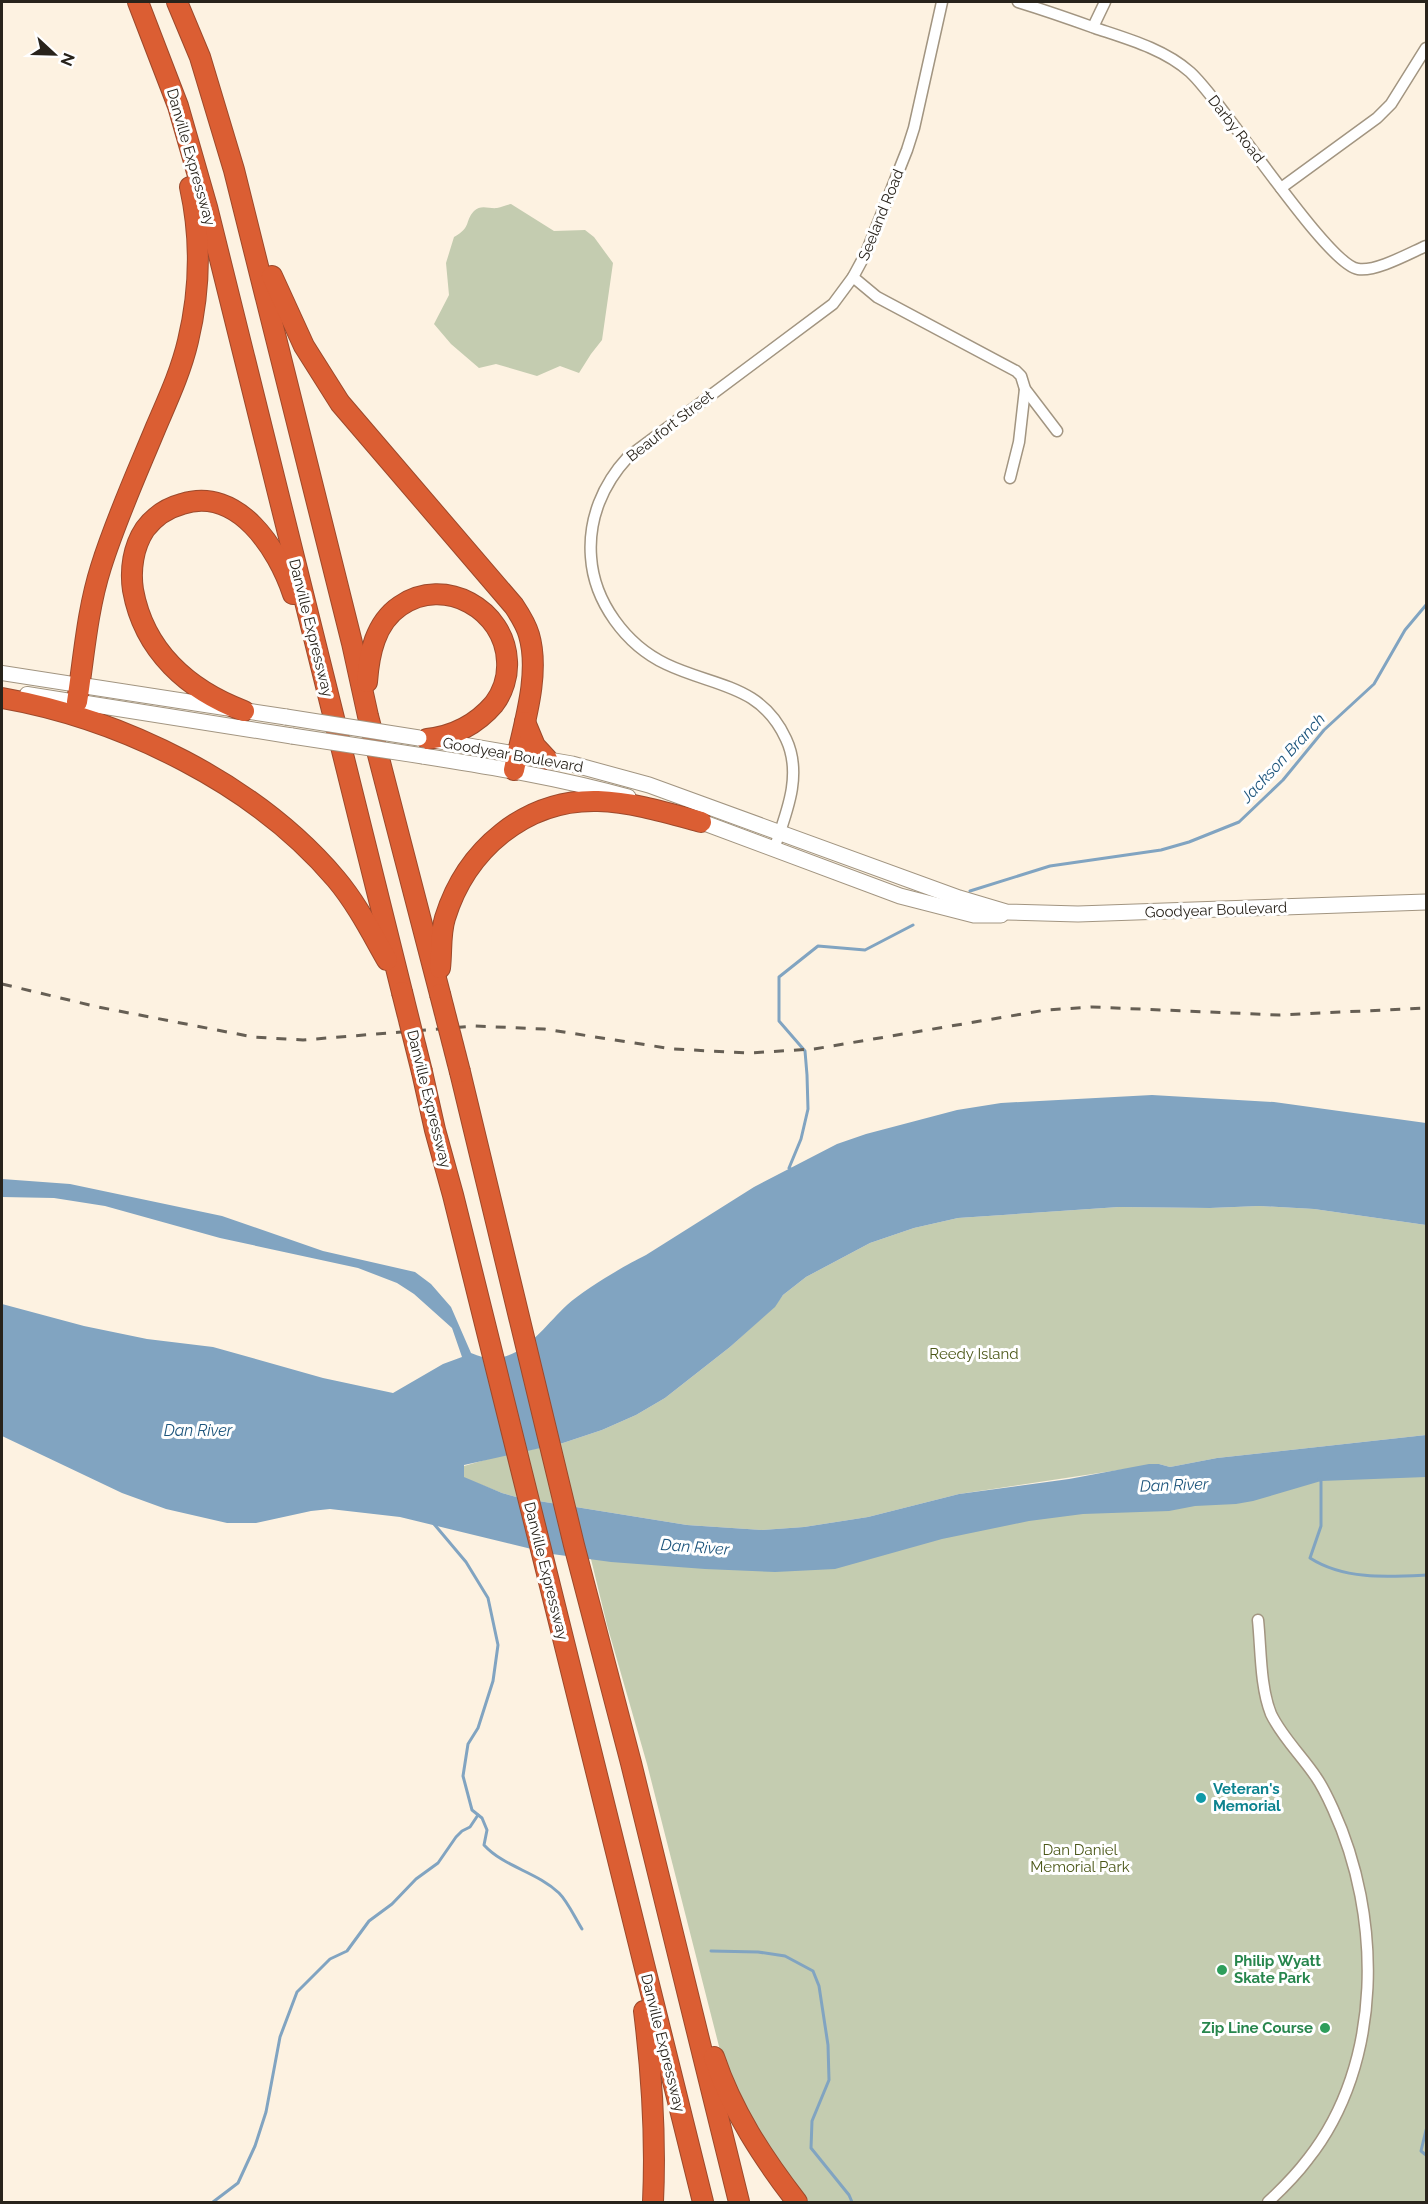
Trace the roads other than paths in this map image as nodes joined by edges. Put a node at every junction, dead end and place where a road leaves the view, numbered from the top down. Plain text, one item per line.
1 (138, 2) edge
2 (177, 2) edge
3 (942, 2) edge
4 (1018, 2) edge
5 (1105, 2) edge
6 (1093, 27) junction
7 (1426, 48) edge
8 (171, 87) junction
9 (218, 112) junction
10 (1281, 188) junction
11 (1426, 246) edge
12 (854, 278) junction
13 (1025, 389) junction
14 (1057, 431) dead end
15 (1010, 478) dead end
16 (316, 651) junction
17 (2, 673) edge
18 (2, 690) edge
19 (78, 694) junction
20 (2, 698) edge
21 (365, 706) junction
22 (244, 711) junction
23 (525, 722) junction
24 (423, 744) junction
25 (547, 759) junction
26 (516, 762) junction
27 (701, 822) junction
28 (780, 832) junction
29 (774, 849) junction
30 (1426, 902) edge
31 (1006, 912) junction
32 (400, 985) junction
33 (439, 991) junction
34 (1258, 1620) dead end
35 (610, 1833) junction
36 (662, 1890) junction
37 (653, 2202) edge
38 (703, 2202) edge
39 (739, 2202) edge
40 (797, 2202) edge
41 (1268, 2202) edge

1 - 8 highway, Danville Expressway
2 - 9 highway
3 - 12 street, Seeland Road
4 - 6 street, Darby Road
5 - 6 street
6 - 10 street, Darby Road
7 - 10 street
8 - 16 highway, Danville Expressway
8 - 19 highway
9 - 21 highway
9 - 23 highway
10 - 11 street, Darby Road
12 - 13 street, Seeland Road
12 - 28 street, Beaufort Street
13 - 14 street, Seeland Road
13 - 15 street
16 - 22 highway
16 - 32 highway, Danville Expressway
17 - 19 street, Goodyear Boulevard
18 - 19 street, Goodyear Boulevard
19 - 22 main road, Goodyear Boulevard
19 - 24 main road, Goodyear Boulevard, bridge
20 - 32 highway
21 - 24 highway
21 - 33 highway
22 - 24 main road, Goodyear Boulevard, bridge
23 - 25 highway
23 - 26 highway
24 - 26 main road, Goodyear Boulevard
25 - 26 main road, Goodyear Boulevard
25 - 28 main road, Goodyear Boulevard
26 - 27 main road, Goodyear Boulevard
27 - 29 main road, Goodyear Boulevard
27 - 33 highway
28 - 29 street, Beaufort Street
28 - 31 main road, Goodyear Boulevard
29 - 31 main road, Goodyear Boulevard
30 - 31 main road, Goodyear Boulevard
32 - 35 highway, Danville Expressway, bridge
33 - 36 highway, bridge
34 - 41 street
35 - 37 highway
35 - 38 highway, Danville Expressway
36 - 39 highway
36 - 40 highway

